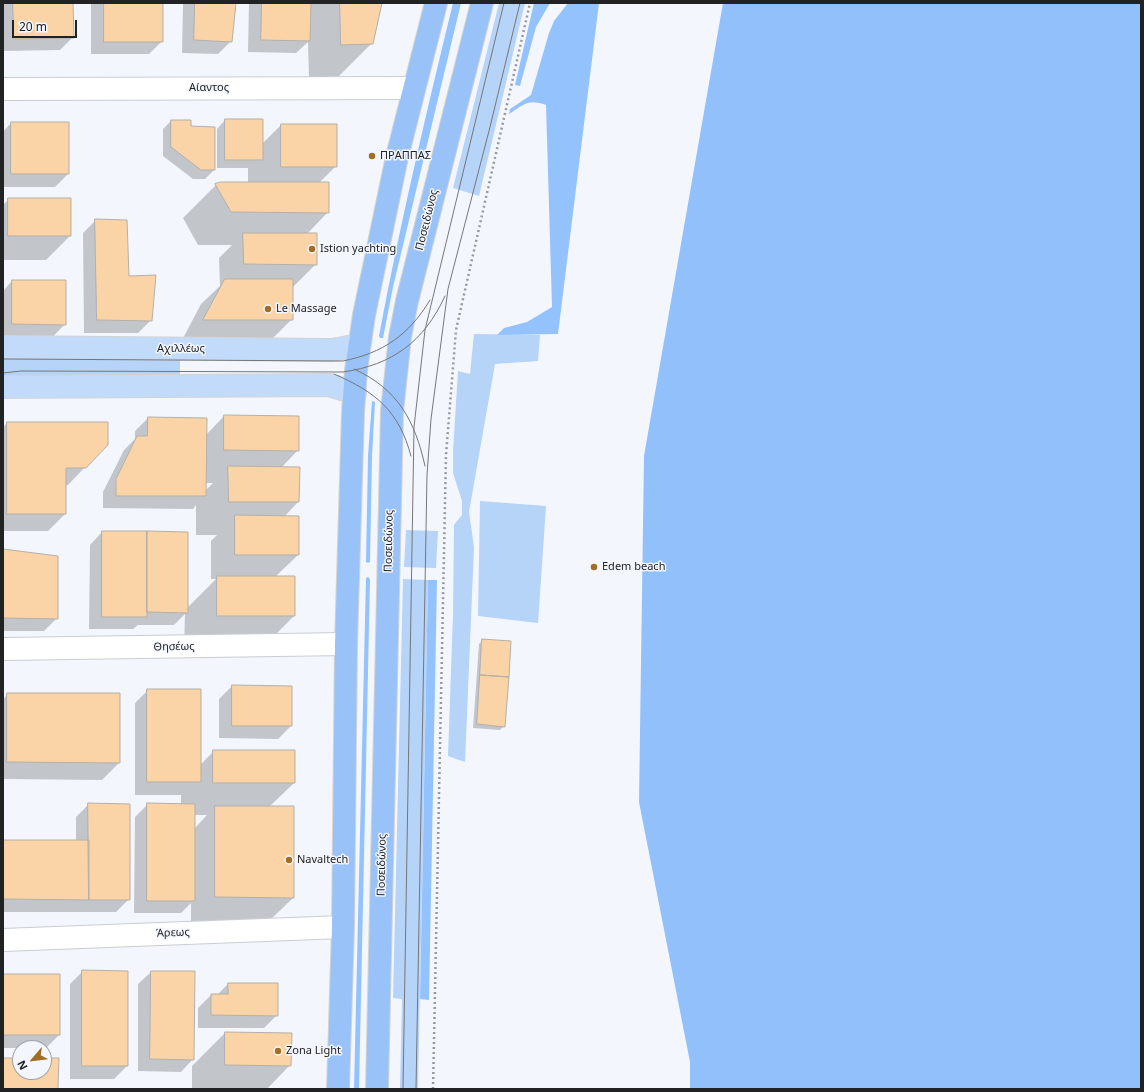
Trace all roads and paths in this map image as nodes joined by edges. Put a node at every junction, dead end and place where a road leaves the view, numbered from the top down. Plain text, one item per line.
1 (436, 3) edge
2 (482, 3) edge
3 (530, 3) edge
4 (414, 88) junction
5 (3, 89) edge
6 (359, 345) junction
7 (3, 347) edge
8 (3, 386) edge
9 (354, 393) junction
10 (346, 644) junction
11 (3, 649) edge
12 (343, 927) junction
13 (3, 940) edge
14 (338, 1089) edge
15 (378, 1089) edge
16 (434, 1089) edge

1 - 4 highway
2 - 15 highway, Ποσειδώνος
3 - 16 path
4 - 5 street, Αίαντος
4 - 6 highway
6 - 7 main road, Αχιλλέως
6 - 9 highway
8 - 9 main road
9 - 10 highway
10 - 11 street, Θησέως
10 - 12 highway
12 - 13 street, Άρεως
12 - 14 highway

